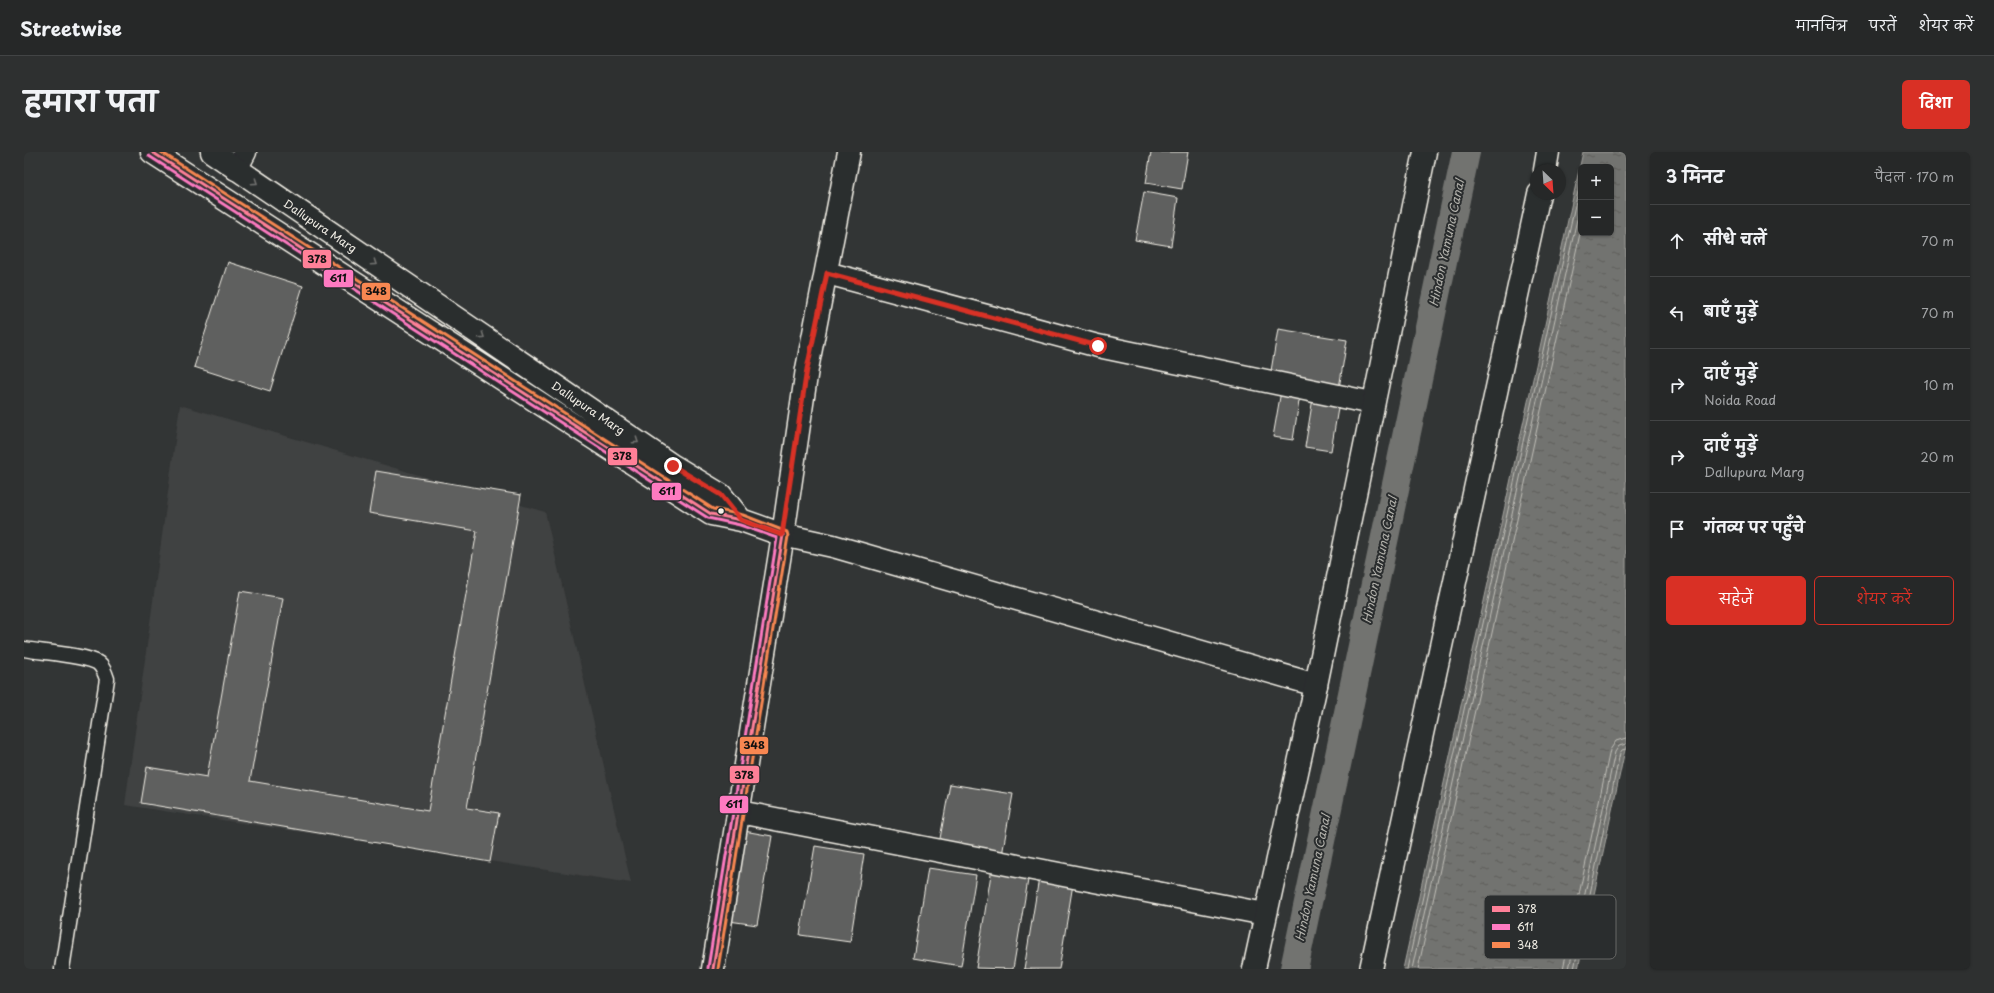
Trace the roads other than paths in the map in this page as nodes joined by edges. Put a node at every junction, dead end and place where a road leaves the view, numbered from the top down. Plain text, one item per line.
1 (152, 152) edge
2 (212, 152) edge
3 (849, 152) edge
4 (1425, 152) edge
5 (1548, 152) edge
6 (241, 160) edge
7 (1546, 164) edge
8 (1538, 200) edge
9 (827, 273) junction
10 (1372, 403) junction
11 (741, 520) junction
12 (782, 535) junction
13 (24, 649) edge
14 (1316, 685) junction
15 (739, 812) junction
16 (1265, 914) junction
17 (62, 969) edge
18 (713, 969) edge
19 (1254, 969) edge
20 (1371, 969) edge

1 - 11 street, Dallupura Marg
2 - 6 street, Dallupura Marg
3 - 9 street
4 - 10 street
5 - 7 street
6 -> 11 street, Dallupura Marg
8 - 20 street
9 - 10 street
9 - 12 street
10 - 14 street
11 - 12 street
12 - 14 street
12 - 15 street
13 - 17 lane
14 - 16 street
15 - 16 street
15 - 18 street
16 - 19 street

